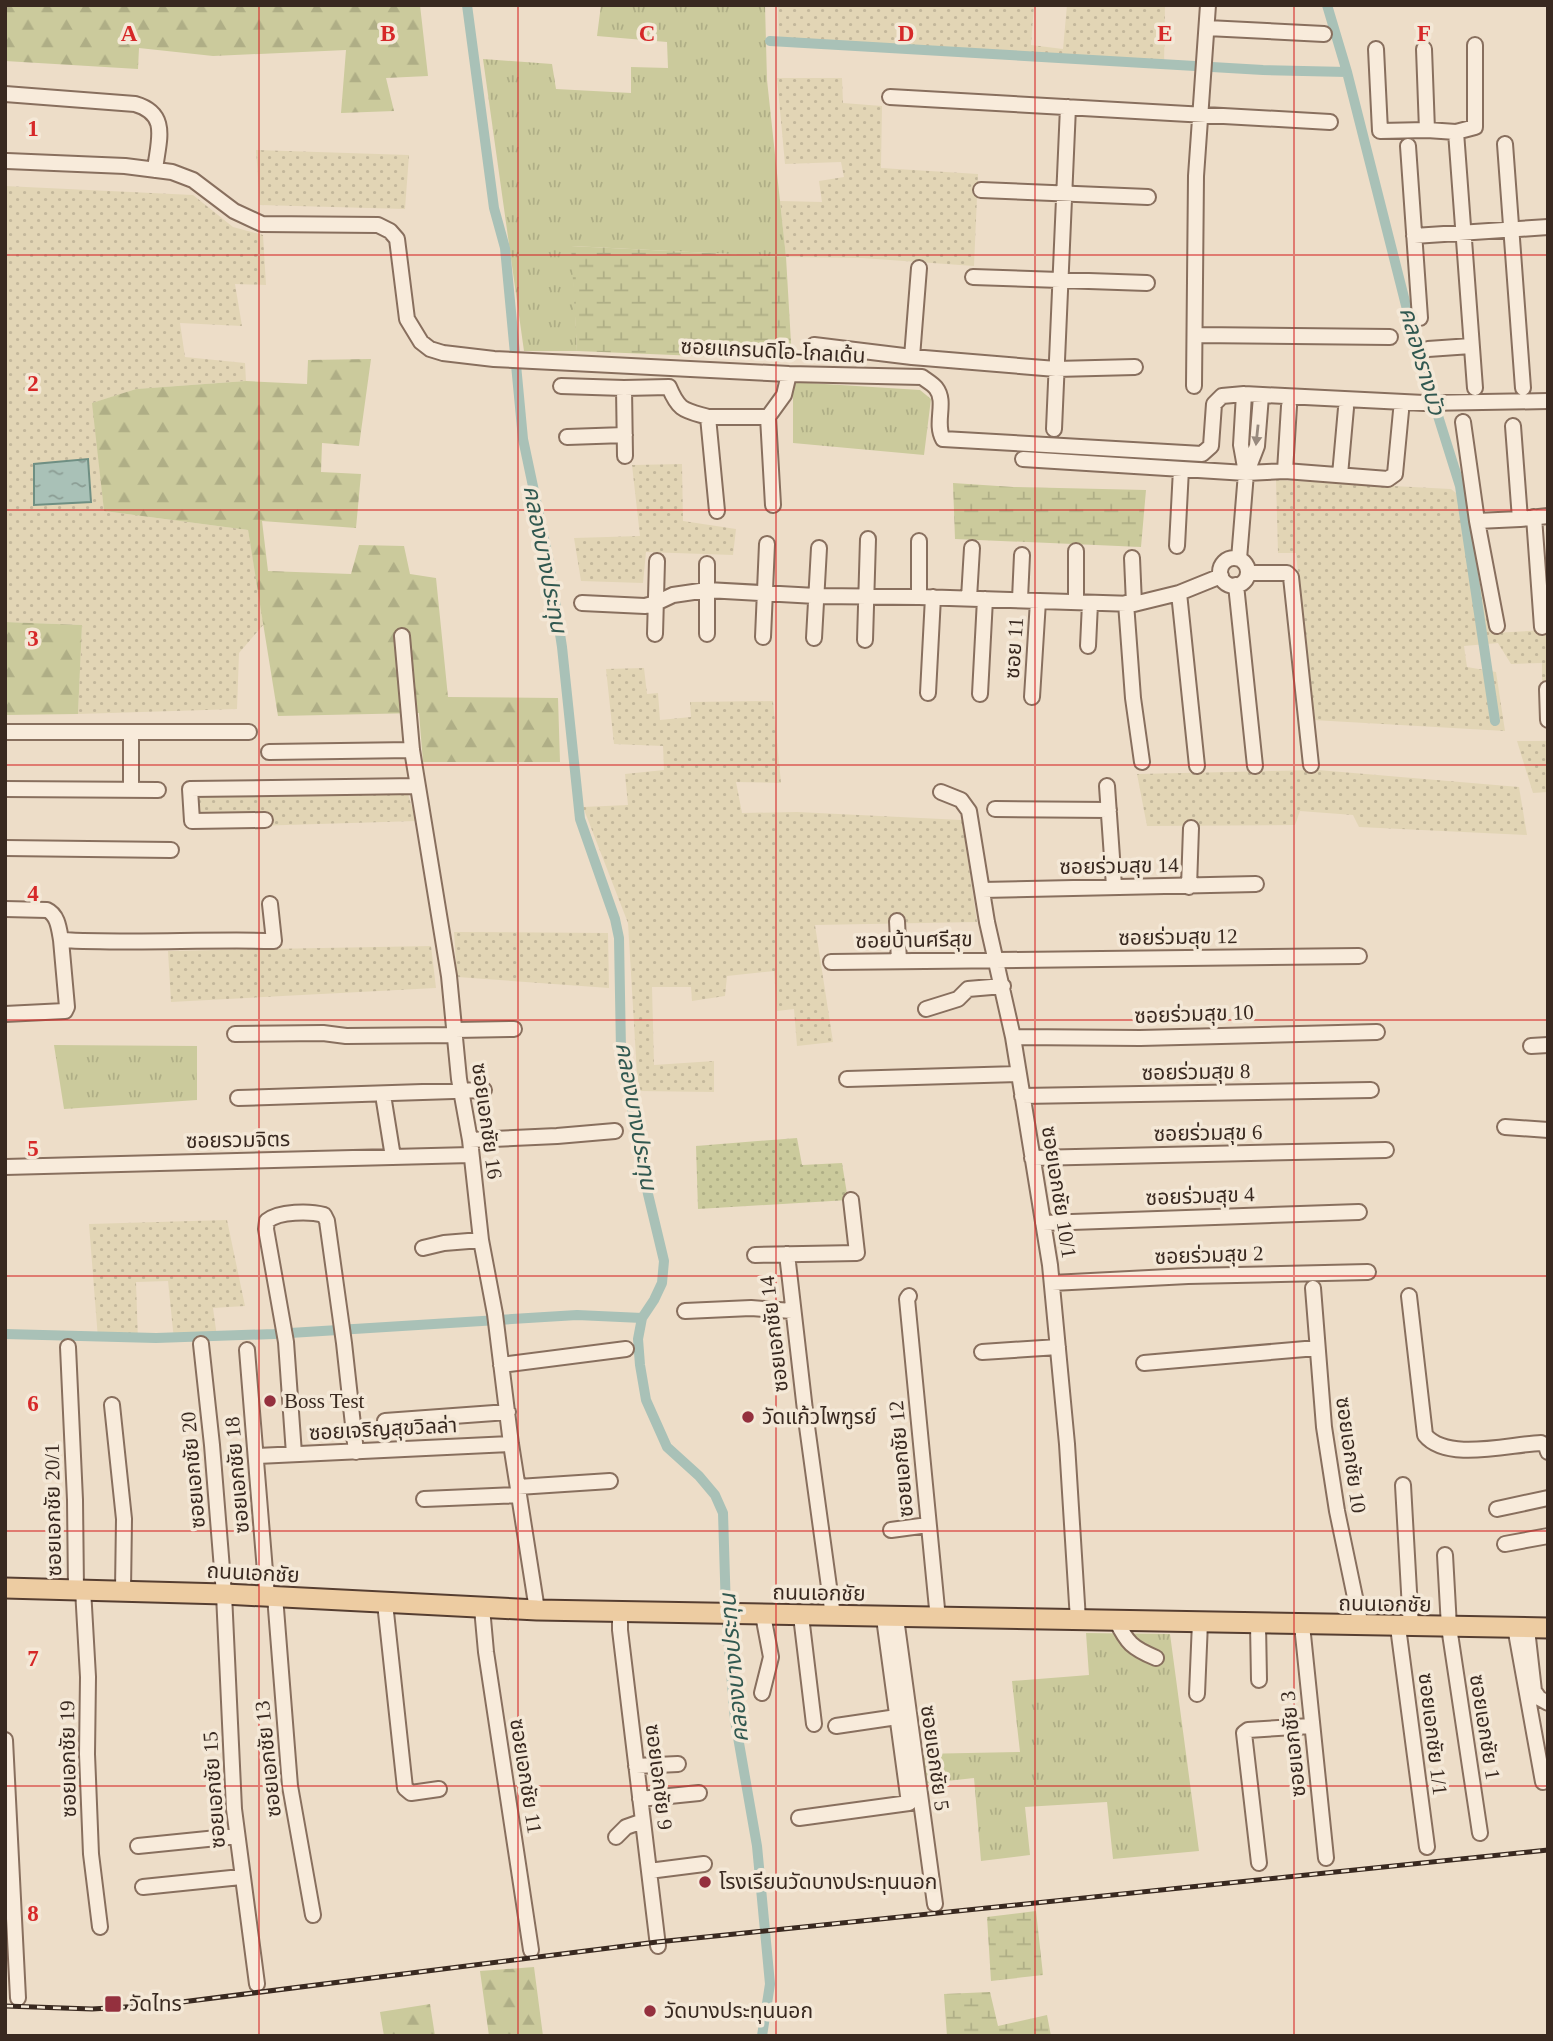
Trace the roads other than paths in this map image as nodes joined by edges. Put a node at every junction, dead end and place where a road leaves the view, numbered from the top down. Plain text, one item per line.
1 (1209, 5) edge
2 (1207, 28) junction
3 (1324, 34) dead end
4 (1475, 45) dead end
5 (1376, 49) dead end
6 (1424, 49) dead end
7 (5, 94) edge
8 (890, 97) dead end
9 (1068, 107) junction
10 (1202, 116) junction
11 (1330, 122) dead end
12 (1427, 130) junction
13 (1456, 132) junction
14 (1506, 144) dead end
15 (1408, 146) dead end
16 (7, 161) dead end
17 (155, 170) junction
18 (981, 190) dead end
19 (1065, 193) junction
20 (1148, 197) dead end
21 (1548, 227) edge
22 (1511, 229) junction
23 (1463, 233) junction
24 (1414, 236) junction
25 (919, 268) dead end
26 (973, 276) dead end
27 (1061, 279) junction
28 (1147, 283) dead end
29 (1420, 318) dead end
30 (1195, 335) junction
31 (1390, 337) dead end
32 (814, 345) dead end
33 (1471, 345) junction
34 (1428, 349) dead end
35 (912, 357) junction
36 (1135, 367) dead end
37 (1056, 369) junction
38 (789, 373) junction
39 (561, 386) dead end
40 (1195, 386) dead end
41 (624, 388) junction
42 (1475, 388) dead end
43 (1523, 388) dead end
44 (1244, 394) junction
45 (1261, 396) junction
46 (1548, 401) edge
47 (1289, 406) dead end
48 (1346, 408) dead end
49 (1401, 411) dead end
50 (708, 417) junction
51 (768, 417) junction
52 (1463, 422) dead end
53 (1513, 426) dead end
54 (1054, 429) dead end
55 (625, 435) junction
56 (567, 437) dead end
57 (625, 456) dead end
58 (1023, 459) dead end
59 (1181, 469) junction
60 (1285, 471) junction
61 (1246, 473) junction
62 (1340, 475) junction
63 (773, 505) dead end
64 (717, 511) dead end
65 (1534, 517) edge
66 (1477, 521) junction
67 (868, 539) dead end
68 (919, 541) dead end
69 (767, 544) dead end
70 (1177, 547) dead end
71 (819, 548) dead end
72 (972, 548) dead end
73 (1076, 551) dead end
74 (1022, 555) dead end
75 (1132, 558) dead end
76 (1239, 559) junction
77 (657, 561) dead end
78 (707, 564) dead end
79 (1248, 573) junction
80 (1221, 576) junction
81 (1236, 585) junction
82 (707, 590) junction
83 (1179, 593) junction
84 (765, 594) junction
85 (816, 596) junction
86 (866, 596) junction
87 (926, 597) junction
88 (969, 598) junction
89 (985, 599) junction
90 (1020, 599) junction
91 (1038, 601) junction
92 (656, 603) junction
93 (1083, 603) junction
94 (582, 604) dead end
95 (1130, 604) junction
96 (1497, 626) dead end
97 (1542, 627) dead end
98 (655, 634) dead end
99 (707, 634) dead end
100 (402, 636) dead end
101 (763, 637) dead end
102 (814, 638) dead end
103 (865, 640) dead end
104 (1088, 646) dead end
105 (1547, 689) edge
106 (928, 693) dead end
107 (980, 694) dead end
108 (1032, 697) dead end
109 (1548, 720) edge
110 (5, 732) edge
111 (131, 732) junction
112 (249, 732) dead end
113 (412, 750) junction
114 (269, 752) dead end
115 (1142, 762) dead end
116 (1311, 765) dead end
117 (1198, 766) dead end
118 (1255, 766) dead end
119 (418, 786) junction
120 (1107, 786) dead end
121 (5, 789) edge
122 (131, 789) junction
123 (158, 790) dead end
124 (941, 792) dead end
125 (995, 809) dead end
126 (1109, 810) junction
127 (265, 820) dead end
128 (1191, 828) dead end
129 (5, 848) edge
130 (170, 850) dead end
131 (1256, 884) dead end
132 (1114, 886) junction
133 (1189, 887) junction
134 (982, 890) junction
135 (270, 904) dead end
136 (5, 909) edge
137 (897, 920) dead end
138 (61, 940) junction
139 (1359, 956) dead end
140 (997, 959) junction
141 (899, 961) junction
142 (831, 962) dead end
143 (1003, 986) junction
144 (926, 1009) dead end
145 (5, 1014) edge
146 (514, 1029) dead end
147 (455, 1032) junction
148 (1377, 1032) dead end
149 (235, 1034) dead end
150 (1013, 1037) junction
151 (1548, 1045) edge
152 (1531, 1046) dead end
153 (1019, 1074) junction
154 (847, 1079) dead end
155 (461, 1090) junction
156 (484, 1090) dead end
157 (1371, 1090) dead end
158 (1022, 1096) junction
159 (238, 1098) dead end
160 (384, 1101) dead end
161 (1505, 1127) dead end
162 (1548, 1130) edge
163 (615, 1131) dead end
164 (470, 1140) junction
165 (1386, 1150) dead end
166 (471, 1156) junction
167 (393, 1157) junction
168 (1032, 1158) junction
169 (5, 1167) edge
170 (851, 1200) dead end
171 (1359, 1212) dead end
172 (1043, 1223) junction
173 (481, 1240) junction
174 (423, 1248) dead end
175 (787, 1254) junction
176 (755, 1255) dead end
177 (1368, 1272) dead end
178 (1052, 1283) junction
179 (1313, 1289) dead end
180 (909, 1296) dead end
181 (1409, 1296) dead end
182 (685, 1311) dead end
183 (792, 1311) junction
184 (201, 1344) dead end
185 (68, 1346) dead end
186 (1058, 1347) junction
187 (1317, 1348) junction
188 (626, 1349) dead end
189 (247, 1350) dead end
190 (982, 1352) dead end
191 (1144, 1363) dead end
192 (501, 1365) junction
193 (112, 1405) dead end
194 (508, 1412) junction
195 (385, 1421) dead end
196 (511, 1444) junction
197 (356, 1452) junction
198 (1548, 1452) edge
199 (294, 1454) junction
200 (257, 1456) junction
201 (610, 1481) dead end
202 (1404, 1485) dead end
203 (519, 1491) junction
204 (1548, 1498) edge
205 (424, 1500) dead end
206 (1497, 1509) dead end
207 (928, 1525) junction
208 (891, 1531) dead end
209 (1548, 1536) edge
210 (1505, 1544) dead end
211 (1445, 1555) dead end
212 (5, 1588) edge
213 (79, 1589) junction
214 (123, 1590) junction
215 (224, 1594) junction
216 (271, 1596) junction
217 (385, 1603) junction
218 (482, 1608) junction
219 (537, 1610) junction
220 (620, 1612) junction
221 (755, 1614) junction
222 (801, 1615) junction
223 (833, 1616) junction
224 (890, 1618) junction
225 (938, 1619) junction
226 (1078, 1620) junction
227 (1115, 1620) junction
228 (1200, 1622) junction
229 (1258, 1624) junction
230 (1302, 1625) junction
231 (1361, 1626) junction
232 (1405, 1627) junction
233 (1449, 1627) junction
234 (1521, 1628) junction
235 (1548, 1628) edge
236 (1156, 1658) dead end
237 (1259, 1681) dead end
238 (762, 1693) dead end
239 (1197, 1694) dead end
240 (1548, 1703) edge
241 (897, 1717) junction
242 (814, 1724) dead end
243 (836, 1726) dead end
244 (1311, 1726) junction
245 (5, 1740) edge
246 (678, 1764) dead end
247 (636, 1766) junction
248 (1543, 1782) dead end
249 (439, 1788) dead end
250 (699, 1793) dead end
251 (640, 1800) junction
252 (799, 1818) dead end
253 (643, 1821) junction
254 (1480, 1833) dead end
255 (237, 1836) junction
256 (616, 1837) dead end
257 (138, 1846) dead end
258 (1427, 1847) dead end
259 (1326, 1858) dead end
260 (1259, 1863) dead end
261 (704, 1864) dead end
262 (649, 1871) junction
263 (242, 1877) junction
264 (143, 1887) dead end
265 (935, 1904) dead end
266 (313, 1915) dead end
267 (100, 1927) dead end
268 (659, 1946) dead end
269 (531, 1950) dead end
270 (257, 1984) dead end
271 (18, 1998) dead end

1 - 2 street
2 - 3 street
2 - 10 street
4 - 13 street
5 - 12 street
6 - 12 street
7 - 17 street
8 - 9 street
9 - 10 street
9 - 19 street
10 - 11 street
10 - 30 street
12 - 13 street
13 - 23 street
14 - 22 street
15 - 24 street
16 - 17 street, ซอยแกรนดิโอ-โกลเด้น
17 - 38 street, ซอยแกรนดิโอ-โกลเด้น
18 - 19 street
19 - 20 street
19 - 27 street
21 - 22 street
22 - 23 street
22 - 43 street
23 - 24 street
23 - 33 street
24 - 29 street
25 - 35 street
26 - 27 street
27 - 28 street
27 - 37 street
30 - 31 street
30 - 40 street
32 - 35 street
33 - 34 street
33 - 42 street
35 - 37 street
36 - 37 street
37 - 54 street
38 - 44 street, ซอยแกรนดิโอ-โกลเด้น
38 - 51 street
39 - 41 street
41 - 50 street
41 - 55 street
44 - 45 street, ซอยแกรนดิโอ-โกลเด้น
44 - 61 street
45 - 46 street, ซอยแกรนดิโอ-โกลเด้น
45 -> 61 street
47 - 60 street
48 - 62 street
49 - 62 street
50 - 51 street
50 - 64 street
51 - 63 street
52 - 66 street
53 - 65 street
55 - 56 street
55 - 57 street
58 - 59 street
59 - 61 street
59 - 70 street
60 - 61 street
60 - 62 street
61 - 76 street
65 - 66 street
65 - 97 street
66 - 96 street
67 - 86 street
68 - 87 street
69 - 84 street
71 - 85 street
72 - 88 street
73 - 93 street
74 - 90 street
75 - 95 street
76 - 79 street
76 - 80 street
77 - 92 street
78 - 82 street
79 - 81 street
79 - 116 street
80 - 81 street
80 - 83 street
81 - 118 street
82 - 84 street
82 - 92 street
82 - 99 street
83 - 95 street
83 - 117 street
84 - 85 street
84 - 101 street
85 - 86 street
85 - 102 street
86 - 87 street
86 - 103 street
87 - 88 street
87 - 106 street
88 - 89 street
89 - 90 street
89 - 107 street
90 - 91 street
91 - 93 street
91 - 108 street, ซอย 11
92 - 94 street
92 - 98 street
93 - 95 street
93 - 104 street
95 - 115 street
100 - 113 street, ซอยเอกชัย 16
105 - 109 street
110 - 111 street
111 - 112 street
111 - 122 street
113 - 114 street
113 - 119 street, ซอยเอกชัย 16
119 - 127 street
119 - 147 street, ซอยเอกชัย 16
120 - 126 street
121 - 122 street
122 - 123 street
124 - 134 street, ซอยเอกชัย 10/1
125 - 126 street
126 - 132 street
128 - 133 street
129 - 130 street
131 - 133 street, ซอยร่วมสุข 14
132 - 133 street, ซอยร่วมสุข 14
132 - 134 street, ซอยร่วมสุข 14
134 - 140 street, ซอยเอกชัย 10/1
135 - 138 street
136 - 138 street
137 - 141 street
138 - 145 street
139 - 140 street, ซอยร่วมสุข 12
140 - 141 street, ซอยบ้านศรีสุข
140 - 143 street, ซอยเอกชัย 10/1
141 - 142 street, ซอยบ้านศรีสุข
143 - 144 street
143 - 150 street, ซอยเอกชัย 10/1
146 - 147 street
147 - 149 street
147 - 155 street, ซอยเอกชัย 16
148 - 150 street, ซอยร่วมสุข 10
150 - 153 street, ซอยเอกชัย 10/1
151 - 152 street
153 - 154 street
153 - 158 street, ซอยเอกชัย 10/1
155 - 156 street
155 - 159 street
155 - 164 street, ซอยเอกชัย 16
157 - 158 street, ซอยร่วมสุข 8
158 - 168 street, ซอยเอกชัย 10/1
160 - 167 street
161 - 162 street
163 - 164 street
164 - 166 street, ซอยเอกชัย 16
165 - 168 street, ซอยร่วมสุข 6
166 - 167 street, ซอยรวมจิตร
166 - 173 street, ซอยเอกชัย 16
167 - 169 street, ซอยรวมจิตร
168 - 172 street, ซอยเอกชัย 10/1
170 - 175 street
171 - 172 street, ซอยร่วมสุข 4
172 - 178 street, ซอยเอกชัย 10/1
173 - 174 street
173 - 192 street, ซอยเอกชัย 16
175 - 176 street
175 - 183 street, ซอยเอกชัย 14
177 - 178 street, ซอยร่วมสุข 2
178 - 186 street, ซอยเอกชัย 10/1
179 - 187 street, ซอยเอกชัย 10
180 - 207 street, ซอยเอกชัย 12
181 - 198 street
182 - 183 street
183 - 223 street, ซอยเอกชัย 14
184 - 215 street, ซอยเอกชัย 20
185 - 213 street, ซอยเอกชัย 20/1
186 - 190 street
186 - 226 street, ซอยเอกชัย 10/1
187 - 191 street
187 - 231 street, ซอยเอกชัย 10
188 - 192 street
189 - 200 street, ซอยเอกชัย 18
192 - 194 street, ซอยเอกชัย 16
193 - 214 street
194 - 195 street
194 - 196 street, ซอยเอกชัย 16
196 - 197 street, ซอยเจริญสุขวิลล่า
196 - 203 street, ซอยเอกชัย 16
197 - 199 street, ซอยเจริญสุขวิลล่า
197 - 199 street
199 - 200 street, ซอยเจริญสุขวิลล่า
200 - 216 street, ซอยเอกชัย 18
201 - 203 street
202 - 232 street, ซอยเอกชัย 1/1
203 - 205 street
203 - 219 street, ซอยเอกชัย 16
204 - 206 street
207 - 208 street
207 - 225 street, ซอยเอกชัย 12
209 - 210 street
211 - 233 street, ซอยเอกชัย 1
212 - 213 main road, ถนนเอกชัย
213 - 214 main road, ถนนเอกชัย
213 - 267 street, ซอยเอกชัย 19
214 - 215 main road, ถนนเอกชัย
215 - 216 main road, ถนนเอกชัย
215 - 255 street, ซอยเอกชัย 15
216 - 217 main road, ถนนเอกชัย
216 - 266 street, ซอยเอกชัย 13
217 - 218 main road, ถนนเอกชัย
217 - 249 street
218 - 219 main road, ถนนเอกชัย
218 - 269 street, ซอยเอกชัย 11
219 - 220 main road, ถนนเอกชัย
220 - 221 main road, ถนนเอกชัย
220 - 247 street, ซอยเอกชัย 9
221 - 222 main road, ถนนเอกชัย
221 - 238 street
222 - 223 main road, ถนนเอกชัย
222 - 242 street
223 - 224 main road, ถนนเอกชัย
224 - 225 main road, ถนนเอกชัย
224 - 241 street
224 - 265 street, ซอยเอกชัย 5
225 - 226 main road, ถนนเอกชัย
226 - 227 main road, ถนนเอกชัย
227 - 228 main road, ถนนเอกชัย
227 - 236 street
228 - 229 main road, ถนนเอกชัย
228 - 239 street
229 - 230 main road, ถนนเอกชัย
229 - 237 street
230 - 231 main road, ถนนเอกชัย
230 - 244 street, ซอยเอกชัย 3
231 - 232 main road, ถนนเอกชัย
232 - 233 main road, ถนนเอกชัย
232 - 258 street, ซอยเอกชัย 1/1
233 - 234 main road, ถนนเอกชัย
233 - 254 street, ซอยเอกชัย 1
234 - 235 main road, ถนนเอกชัย
234 - 240 street
234 - 248 street
241 - 243 street
241 - 252 street
244 - 259 street, ซอยเอกชัย 3
244 - 260 street
245 - 271 street
246 - 247 street
247 - 251 street, ซอยเอกชัย 9
250 - 251 street
251 - 253 street, ซอยเอกชัย 9
253 - 256 street
253 - 262 street, ซอยเอกชัย 9
255 - 257 street
255 - 263 street, ซอยเอกชัย 15
261 - 262 street
262 - 268 street, ซอยเอกชัย 9
263 - 264 street
263 - 270 street, ซอยเอกชัย 15

